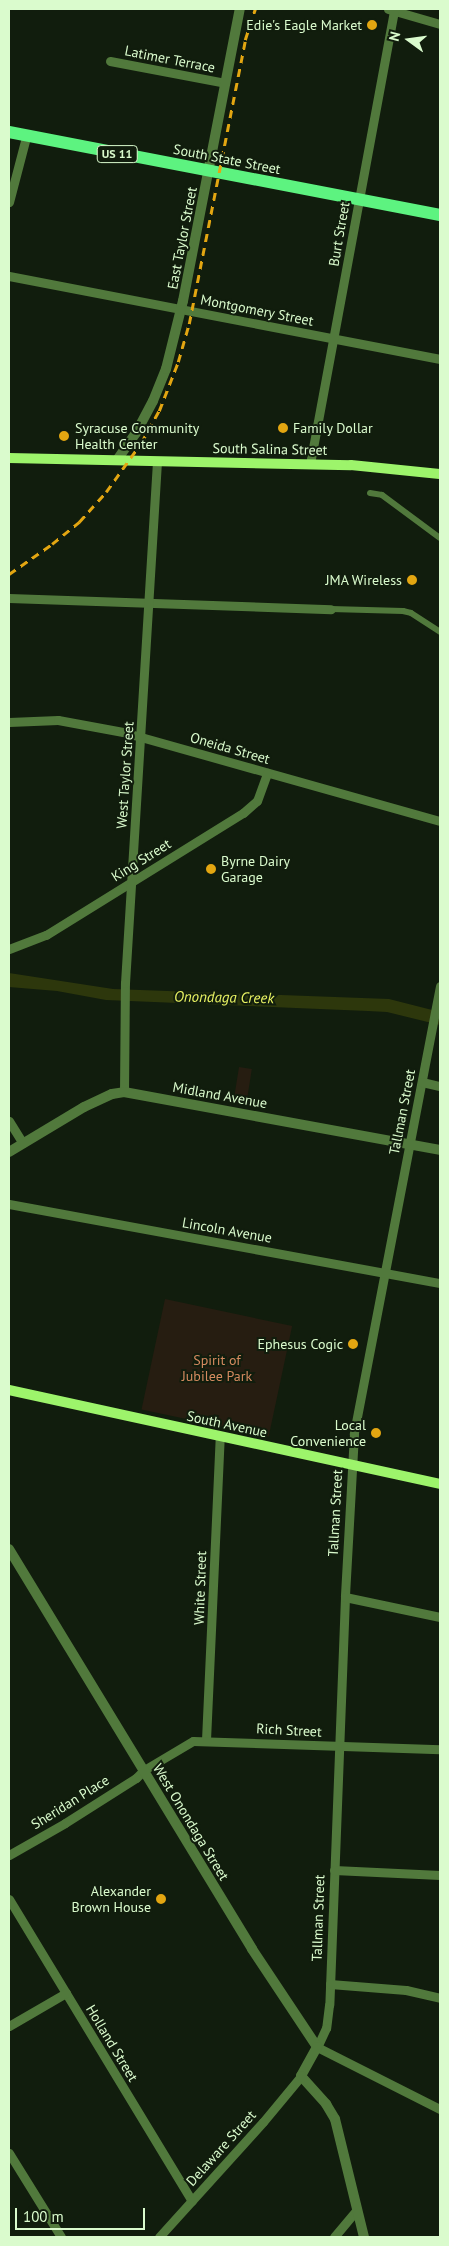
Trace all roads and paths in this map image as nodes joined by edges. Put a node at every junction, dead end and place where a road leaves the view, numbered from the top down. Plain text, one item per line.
1 (240, 9) edge
2 (392, 10) edge
3 (440, 24) edge
4 (110, 61) dead end
5 (225, 83) junction
6 (9, 132) edge
7 (26, 137) junction
8 (209, 171) junction
9 (359, 199) junction
10 (9, 202) edge
11 (440, 214) edge
12 (9, 276) edge
13 (181, 309) junction
14 (333, 339) junction
15 (440, 359) edge
16 (9, 458) edge
17 (116, 460) junction
18 (157, 461) junction
19 (310, 464) junction
20 (440, 474) edge
21 (370, 493) dead end
22 (440, 538) edge
23 (9, 598) edge
24 (149, 604) junction
25 (331, 609) joint
26 (440, 632) edge
27 (9, 722) edge
28 (142, 738) junction
29 (267, 773) junction
30 (440, 821) edge
31 (132, 882) junction
32 (9, 949) edge
33 (440, 986) edge
34 (422, 1082) junction
35 (440, 1086) edge
36 (124, 1092) junction
37 (9, 1120) edge
38 (23, 1143) junction
39 (410, 1144) junction
40 (440, 1150) edge
41 (9, 1152) edge
42 (9, 1204) edge
43 (384, 1273) junction
44 (440, 1283) edge
45 (9, 1390) edge
46 (220, 1436) junction
47 (351, 1465) junction
48 (440, 1484) edge
49 (9, 1549) edge
50 (345, 1597) junction
51 (440, 1618) edge
52 (206, 1740) junction
53 (340, 1746) junction
54 (440, 1750) edge
55 (144, 1770) junction
56 (9, 1855) edge
57 (334, 1870) junction
58 (440, 1874) edge
59 (9, 1899) edge
60 (330, 1984) junction
61 (66, 1993) junction
62 (440, 1998) edge
63 (9, 2026) edge
64 (317, 2047) junction
65 (301, 2076) junction
66 (440, 2109) edge
67 (9, 2152) edge
68 (192, 2201) junction
69 (357, 2210) junction
70 (61, 2237) edge
71 (159, 2237) edge
72 (334, 2237) edge
73 (364, 2237) edge

1 - 5 street, East Taylor Street
2 - 3 street
2 - 9 street, Burt Street
4 - 5 street, Latimer Terrace
5 - 8 street, East Taylor Street
6 - 7 main road, South State Street / US 11
7 - 8 main road, South State Street / US 11
7 - 10 street
8 - 9 main road, South State Street / US 11
8 - 13 street, East Taylor Street
9 - 11 main road, South State Street / US 11
9 - 14 street, Burt Street
12 - 13 street, Montgomery Street
13 - 14 street, Montgomery Street
13 - 17 street, East Taylor Street
14 - 15 street, Montgomery Street
14 - 19 street, Burt Street
16 - 17 main road, South Salina Street
17 - 18 main road, South Salina Street
18 - 19 main road, South Salina Street
18 - 24 street, West Taylor Street
19 - 20 main road, South Salina Street
21 - 22 street
23 - 24 street
24 - 25 street
24 - 28 street, West Taylor Street
25 - 26 street
27 - 28 street, Oneida Street
28 - 29 street, Oneida Street
28 - 31 street, West Taylor Street
29 - 30 street, Oneida Street
29 - 31 street, King Street
31 - 32 street, King Street
31 - 36 street, West Taylor Street
33 - 34 street, Tallman Street
34 - 35 street
34 - 39 street, Tallman Street
36 - 38 street, Midland Avenue
36 - 39 street, Midland Avenue
37 - 38 street
38 - 41 street, Midland Avenue
39 - 40 street, Midland Avenue
39 - 43 street, Tallman Street
42 - 43 street, Lincoln Avenue
43 - 44 street, Lincoln Avenue
43 - 47 street, Tallman Street
45 - 46 main road, South Avenue
46 - 47 main road, South Avenue
46 - 52 street, White Street
47 - 48 main road, South Avenue
47 - 50 street, Tallman Street
49 - 55 street, West Onondaga Street
50 - 51 street
50 - 53 street, Tallman Street
52 - 53 street, Rich Street
52 - 55 street, Rich Street
53 - 54 street, Rich Street
53 - 57 street, Tallman Street
55 - 56 street, Sheridan Place
55 - 64 street, West Onondaga Street
57 - 58 street
57 - 60 street, Tallman Street
59 - 61 street, Holland Street
60 - 62 street
60 - 64 street, Tallman Street
61 - 63 street
61 - 68 street, Holland Street
64 - 65 street
64 - 66 street
65 - 68 street, Delaware Street
65 - 69 street
67 - 70 street
68 - 71 street, Delaware Street
69 - 72 street
69 - 73 street

